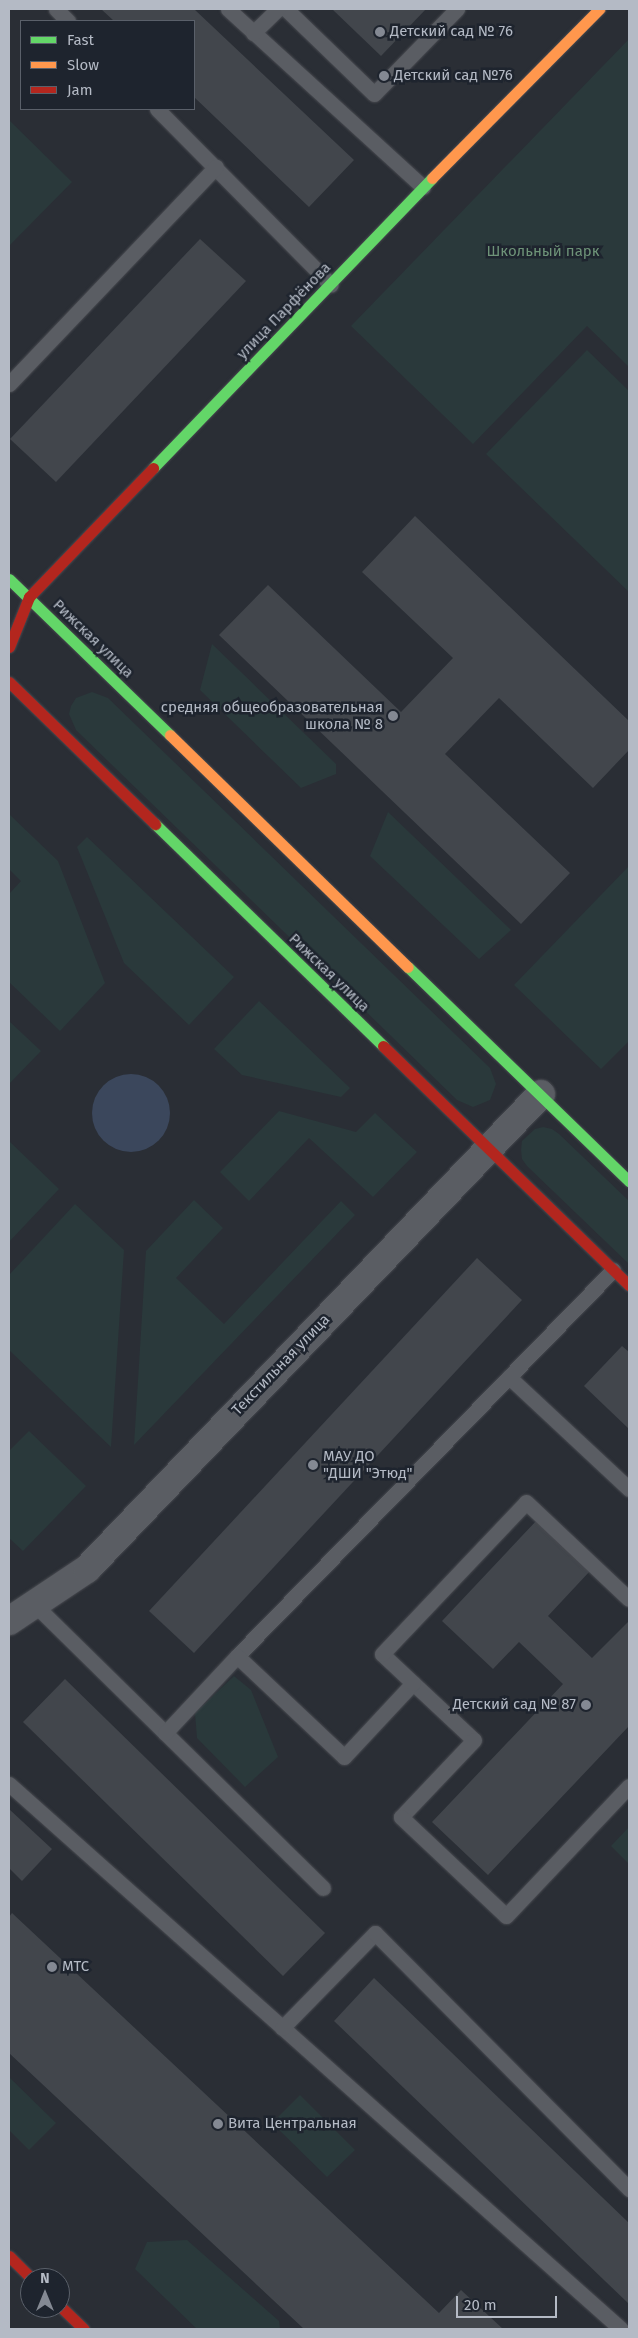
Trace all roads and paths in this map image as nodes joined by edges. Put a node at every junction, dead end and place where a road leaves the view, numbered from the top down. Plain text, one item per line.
1 (56, 9) edge
2 (228, 9) edge
3 (278, 9) edge
4 (286, 9) edge
5 (457, 9) edge
6 (599, 9) edge
7 (67, 20) edge
8 (253, 33) junction
9 (158, 110) edge
10 (216, 167) junction
11 (423, 186) junction
12 (331, 285) junction
13 (10, 379) edge
14 (9, 579) edge
15 (29, 597) junction
16 (9, 647) edge
17 (9, 682) edge
18 (541, 1094) junction
19 (488, 1148) junction
20 (629, 1181) edge
21 (614, 1270) junction
22 (629, 1285) edge
23 (509, 1377) junction
24 (629, 1489) edge
25 (629, 1599) edge
26 (34, 1604) junction
27 (9, 1621) edge
28 (237, 1656) junction
29 (413, 1683) junction
30 (165, 1733) junction
31 (9, 1784) edge
32 (629, 1786) edge
33 (322, 1888) dead end
34 (282, 2028) junction
35 (629, 2189) edge
36 (9, 2256) edge
37 (21, 2268) edge
38 (70, 2316) edge
39 (84, 2329) edge
40 (621, 2329) edge

1 - 7 lane
2 - 8 lane
3 - 8 lane
4 - 5 lane
6 - 11 street, улица Парфёнова
8 - 11 lane
9 - 10 lane
10 - 12 lane
10 - 13 lane
11 - 12 street, улица Парфёнова
12 - 15 street, улица Парфёнова
14 - 15 street, Рижская улица
15 - 16 street, улица Парфёнова
15 - 18 street, Рижская улица
17 - 19 street, Рижская улица
18 - 19 street, Текстильная улица
18 - 20 street, Рижская улица
19 - 21 street, Рижская улица
19 - 26 street, Текстильная улица
21 - 22 street, Рижская улица
21 - 23 lane
23 - 24 lane
23 - 28 lane
25 - 29 lane
26 - 27 street, Текстильная улица
26 - 30 lane
28 - 29 lane
28 - 30 lane
29 - 32 lane
30 - 33 lane
31 - 34 lane
34 - 35 lane
34 - 40 lane
36 - 37 street
38 - 39 street

